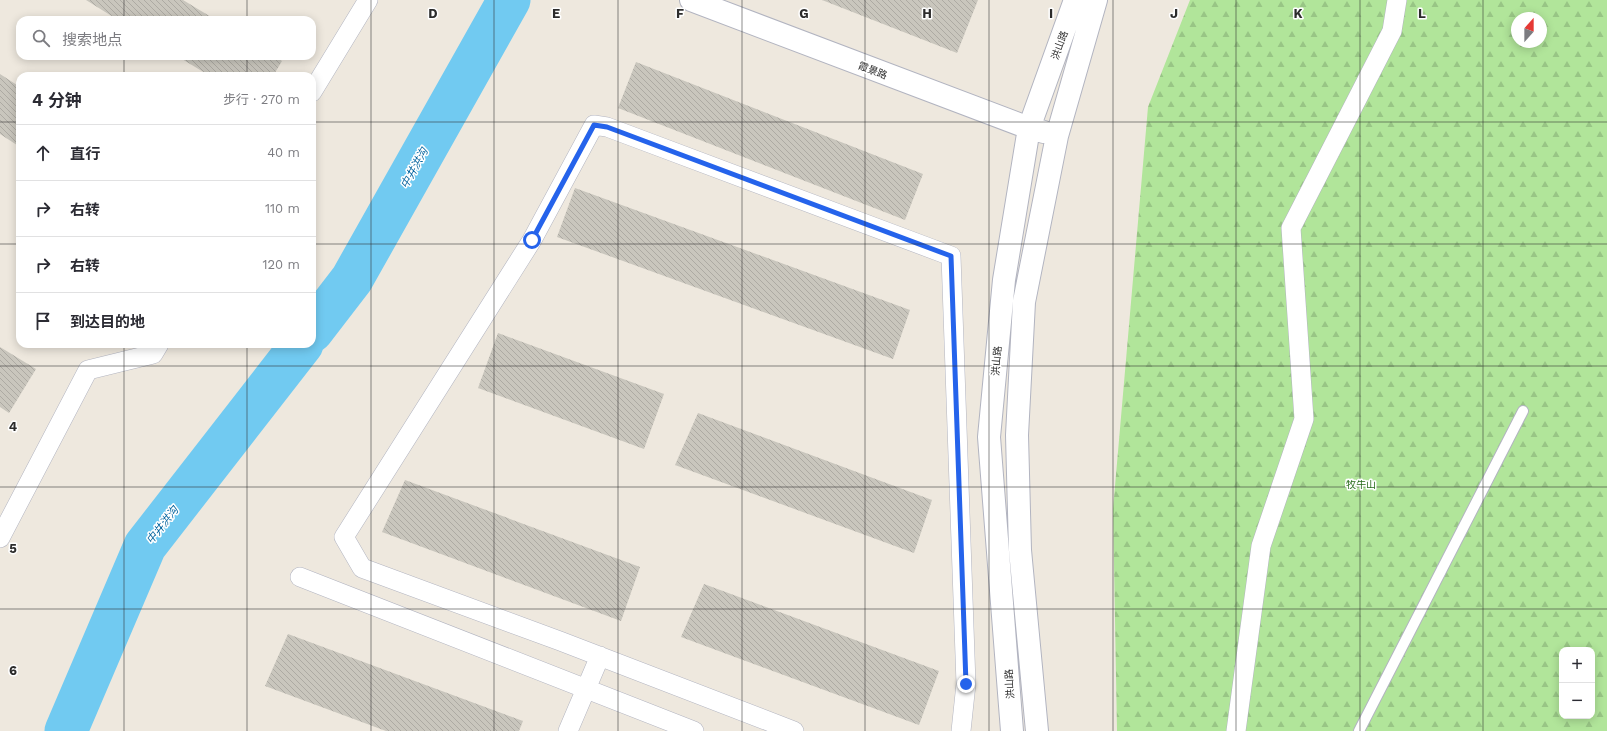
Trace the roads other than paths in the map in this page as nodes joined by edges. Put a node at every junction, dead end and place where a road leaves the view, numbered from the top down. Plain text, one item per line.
1 (368, 0) edge
2 (691, 0) edge
3 (1075, 0) edge
4 (1096, 0) edge
5 (1397, 0) edge
6 (316, 85) edge
7 (1029, 128) junction
8 (1057, 136) junction
9 (157, 348) edge
10 (1523, 411) dead end
11 (0, 538) edge
12 (300, 577) dead end
13 (600, 656) junction
14 (586, 689) junction
15 (568, 731) edge
16 (694, 731) edge
17 (794, 731) edge
18 (961, 731) edge
19 (1012, 731) edge
20 (1037, 731) edge
21 (1236, 731) edge
22 (1359, 731) edge

1 - 6 street
2 - 7 main road, 霞景路
3 - 7 main road, 洪山路
4 - 8 main road
5 - 21 street
7 - 8 main road, 霞景路
7 - 19 main road, 洪山路
8 - 20 main road
9 - 11 street
10 - 22 lane
12 - 14 street
13 - 14 street
13 - 17 street
13 - 18 street
14 - 15 street
14 - 16 street

